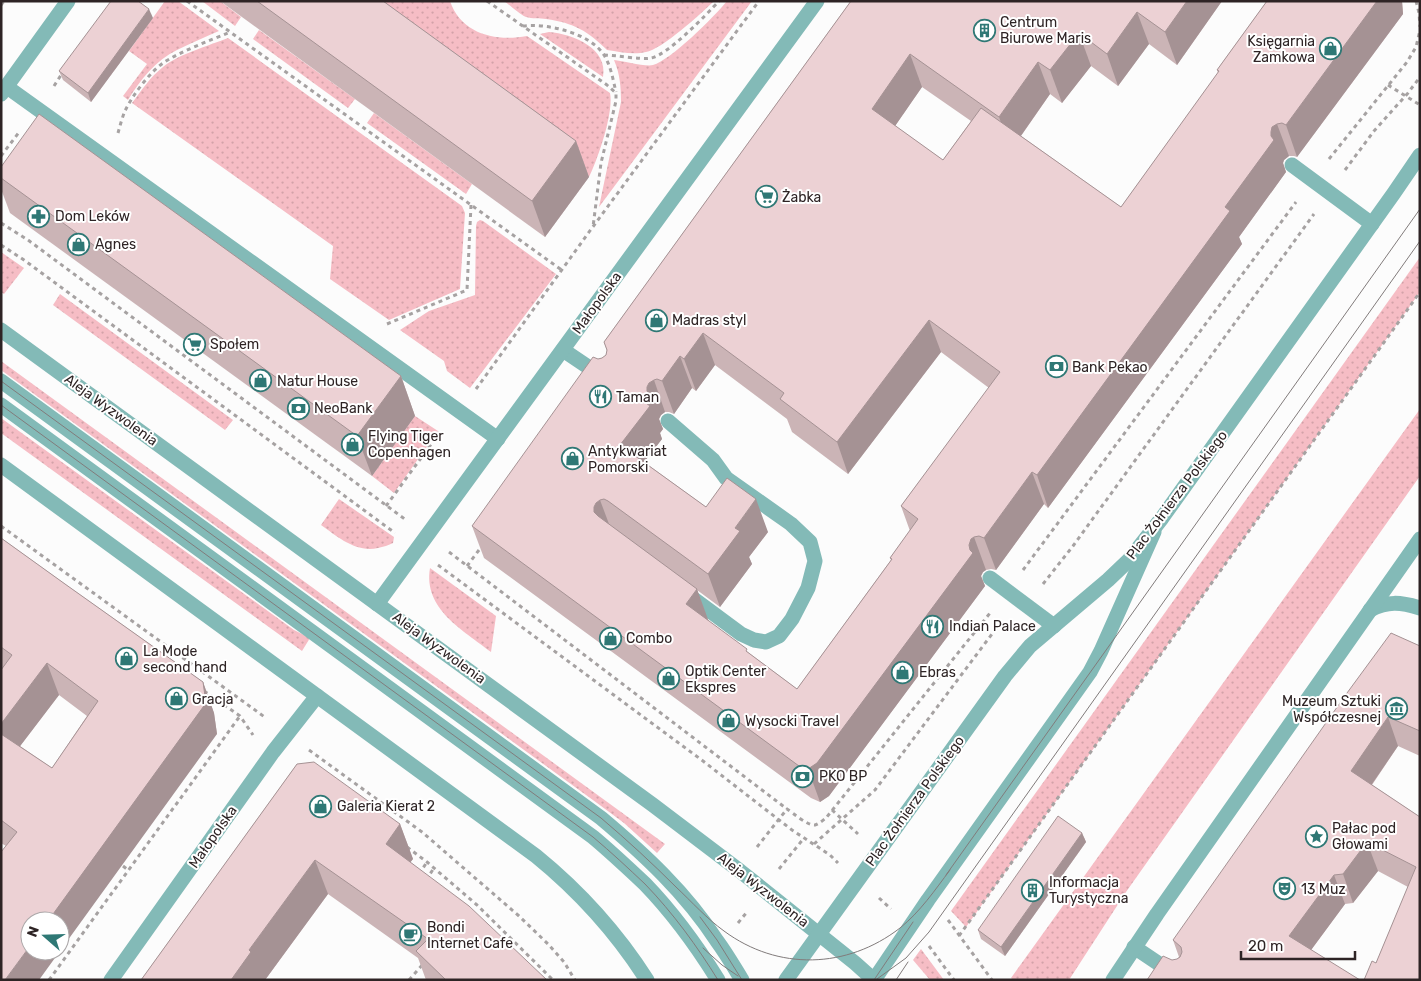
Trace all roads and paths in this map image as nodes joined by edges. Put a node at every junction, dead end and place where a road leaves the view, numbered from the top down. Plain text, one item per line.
1 (4, 1) edge
2 (68, 1) edge
3 (187, 1) edge
4 (487, 1) edge
5 (718, 1) edge
6 (760, 1) edge
7 (817, 1) edge
8 (1416, 1) edge
9 (1, 5) edge
10 (522, 26) junction
11 (1420, 28) edge
12 (230, 32) junction
13 (604, 55) junction
14 (65, 70) edge
15 (1420, 78) edge
16 (1388, 85) junction
17 (4, 90) edge
18 (616, 93) junction
19 (1405, 96) junction
20 (1420, 105) edge
21 (37, 108) junction
22 (1420, 155) edge
23 (1, 156) edge
24 (109, 160) junction
25 (1420, 164) edge
26 (1292, 165) dead end
27 (1312, 180) junction
28 (1329, 192) junction
29 (1386, 204) junction
30 (471, 205) junction
31 (1, 223) edge
32 (1372, 224) junction
33 (592, 228) junction
34 (1, 245) edge
35 (563, 271) junction
36 (1420, 292) edge
37 (1, 330) edge
38 (356, 338) junction
39 (563, 350) junction
40 (1, 381) edge
41 (610, 382) edge
42 (1, 405) edge
43 (460, 412) junction
44 (668, 421) dead end
45 (498, 438) junction
46 (1, 465) edge
47 (386, 506) junction
48 (1162, 518) junction
49 (1, 526) edge
50 (427, 536) junction
51 (400, 537) dead end
52 (1420, 539) edge
53 (484, 542) edge
54 (433, 561) dead end
55 (468, 566) junction
56 (990, 578) dead end
57 (678, 587) edge
58 (1007, 592) junction
59 (1022, 603) junction
60 (378, 604) junction
61 (1420, 608) edge
62 (1370, 610) junction
63 (1054, 626) junction
64 (200, 688) edge
65 (317, 696) junction
66 (266, 719) dead end
67 (305, 747) dead end
68 (786, 809) junction
69 (832, 810) junction
70 (842, 819) junction
71 (778, 820) junction
72 (860, 836) dead end
73 (804, 838) junction
74 (403, 844) dead end
75 (814, 844) junction
76 (757, 847) dead end
77 (830, 855) dead end
78 (787, 859) dead end
79 (427, 862) junction
80 (122, 866) dead end
81 (434, 868) junction
82 (128, 870) junction
83 (415, 878) edge
84 (422, 884) edge
85 (751, 907) dead end
86 (948, 920) dead end
87 (734, 928) dead end
88 (819, 934) junction
89 (959, 936) junction
90 (929, 946) dead end
91 (1134, 948) junction
92 (427, 960) edge
93 (49, 980) edge
94 (111, 980) edge
95 (409, 980) edge
96 (553, 980) edge
97 (575, 980) edge
98 (647, 980) edge
99 (718, 980) edge
100 (742, 980) edge
101 (786, 980) edge
102 (874, 980) edge
103 (954, 980) edge
104 (992, 980) edge
105 (1113, 980) edge
106 (1183, 980) edge

1 - 9 path
2 - 17 street
3 - 12 path
4 - 10 path
5 - 13 path
6 - 33 path
7 - 39 street, Małopolska
8 - 11 path
10 - 13 path
10 - 18 path
11 - 16 path
12 - 24 path
12 - 30 path
13 - 18 path
14 - 21 path
15 - 19 path
16 - 19 path
16 - 27 path
17 - 21 street
18 - 33 path
19 - 20 path
19 - 28 path
21 - 23 path
21 - 24 street
22 - 29 street, Plac Żołnierza Polskiego
24 - 38 street
25 - 29 street, Plac Żołnierza Polskiego
26 - 27 street
27 - 28 street
27 - 58 path
28 - 32 street
28 - 59 path
29 - 32 street, Plac Żołnierza Polskiego
30 - 35 path
30 - 38 path
31 - 47 path
32 - 48 street, Plac Żołnierza Polskiego
33 - 35 path
34 - 51 path
35 - 43 path
36 - 89 path
37 - 60 street, Aleja Wyzwolenia
38 - 43 street
39 - 41 street
39 - 45 street, Małopolska
40 - 100 street
42 - 99 street
43 - 45 street
43 - 47 path
44 - 57 street
45 - 50 street, Małopolska
46 - 65 street
47 - 50 path
48 - 63 street, Plac Żołnierza Polskiego
48 - 102 street
49 - 66 path
50 - 55 path
50 - 60 street, Małopolska
52 - 62 street
53 - 55 path
54 - 71 path
55 - 68 path
56 - 58 street
58 - 59 street
58 - 69 path
59 - 63 street
59 - 70 path
60 - 88 street, Aleja Wyzwolenia
61 - 62 street
62 - 91 street
63 - 88 street, Plac Żołnierza Polskiego
64 - 82 path
65 - 94 street, Małopolska
65 - 98 street
67 - 97 path
68 - 69 path
68 - 71 path
69 - 70 path
70 - 72 path
70 - 75 path
71 - 73 path
71 - 76 path
73 - 75 path
73 - 78 path
74 - 79 path
75 - 77 path
79 - 81 path
79 - 83 path
80 - 82 path
81 - 84 path
81 - 96 path
82 - 93 path
85 - 87 path
86 - 89 path
88 - 101 street, Plac Żołnierza Polskiego
88 - 102 street
89 - 104 path
90 - 103 path
91 - 105 street
91 - 106 street
92 - 95 path

